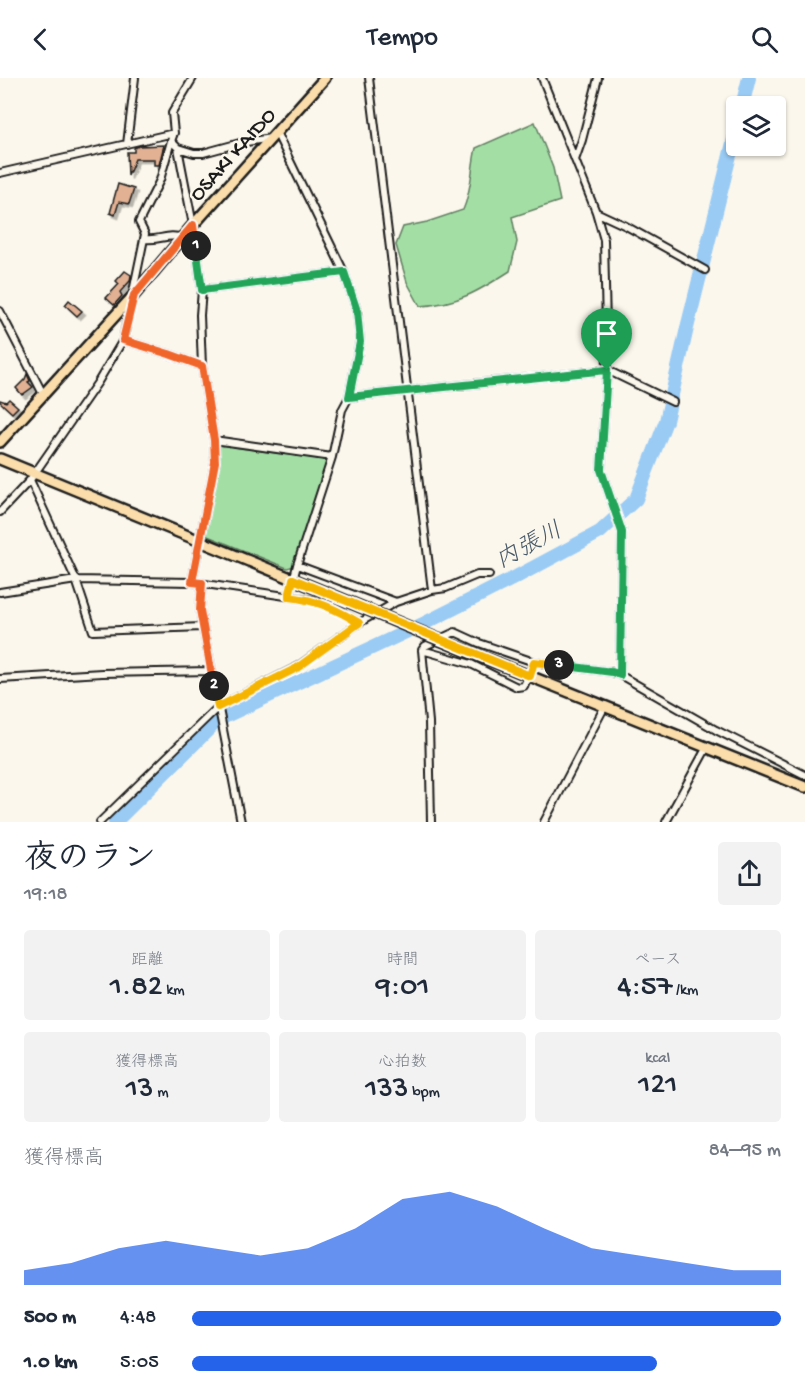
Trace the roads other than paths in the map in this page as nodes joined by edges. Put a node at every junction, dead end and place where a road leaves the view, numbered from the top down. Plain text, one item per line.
1 (135, 78) edge
2 (193, 78) edge
3 (325, 78) edge
4 (369, 78) edge
5 (542, 78) edge
6 (598, 78) edge
7 (174, 133) junction
8 (273, 135) junction
9 (171, 141) junction
10 (127, 144) junction
11 (178, 148) junction
12 (575, 160) junction
13 (0, 173) edge
14 (596, 212) junction
15 (193, 225) junction
16 (182, 238) junction
17 (145, 239) junction
18 (705, 270) dead end
19 (344, 272) junction
20 (202, 290) junction
21 (134, 295) junction
22 (0, 311) edge
23 (123, 340) junction
24 (202, 366) junction
25 (607, 370) junction
26 (408, 391) junction
27 (43, 394) junction
28 (349, 397) junction
29 (673, 402) dead end
30 (214, 440) junction
31 (0, 442) edge
32 (332, 457) junction
33 (0, 459) edge
34 (32, 476) junction
35 (0, 512) edge
36 (201, 541) junction
37 (297, 565) junction
38 (489, 575) dead end
39 (293, 579) junction
40 (76, 580) junction
41 (192, 582) junction
42 (202, 583) junction
43 (432, 590) junction
44 (0, 592) edge
45 (289, 597) junction
46 (396, 602) junction
47 (359, 623) junction
48 (203, 627) junction
49 (422, 650) junction
50 (534, 662) junction
51 (211, 671) junction
52 (620, 675) junction
53 (530, 676) junction
54 (0, 679) edge
55 (605, 706) junction
56 (218, 707) junction
57 (707, 747) junction
58 (805, 775) edge
59 (805, 787) edge
60 (100, 822) edge
61 (242, 822) edge
62 (431, 822) edge
63 (544, 822) edge
64 (666, 822) edge

1 - 10 street
2 - 7 street
3 - 8 main road, OSAKI KAIDO
4 - 26 street
5 - 12 street
6 - 12 street
7 - 9 street
7 - 10 street
8 - 11 street
8 - 15 main road, OSAKI KAIDO
8 - 19 street
9 - 11 street
9 - 17 street
10 - 13 street
11 - 15 street
12 - 14 street
14 - 18 street
14 - 25 street
15 - 16 main road, OSAKI KAIDO
15 - 20 street
16 - 17 street
16 - 21 main road, OSAKI KAIDO
17 - 21 street
19 - 20 street
19 - 28 street
20 - 24 street
21 - 23 street
21 - 27 main road, OSAKI KAIDO
22 - 27 street
23 - 24 street
23 - 34 street
24 - 30 street
25 - 26 street
25 - 29 street
25 - 52 street
26 - 28 street
26 - 43 street
27 - 31 main road, OSAKI KAIDO
28 - 32 street
30 - 32 street
30 - 36 street
32 - 37 street
33 - 34 main road
34 - 35 street
34 - 36 main road
34 - 40 street
36 - 39 main road
36 - 41 street
37 - 39 street
37 - 46 street
38 - 43 street
39 - 45 street
39 - 53 main road, bridge
40 - 41 street
40 - 44 street
40 - 48 street
41 - 42 street
42 - 45 street
42 - 48 street
43 - 46 street
45 - 47 street
46 - 47 street
47 - 56 street
48 - 51 street
49 - 50 street
49 - 53 street
49 - 62 street
50 - 52 street
50 - 53 street
51 - 54 street
51 - 56 street
52 - 58 street
53 - 55 main road
55 - 57 main road
55 - 63 street
56 - 60 street
56 - 61 street
57 - 59 main road
57 - 64 street

